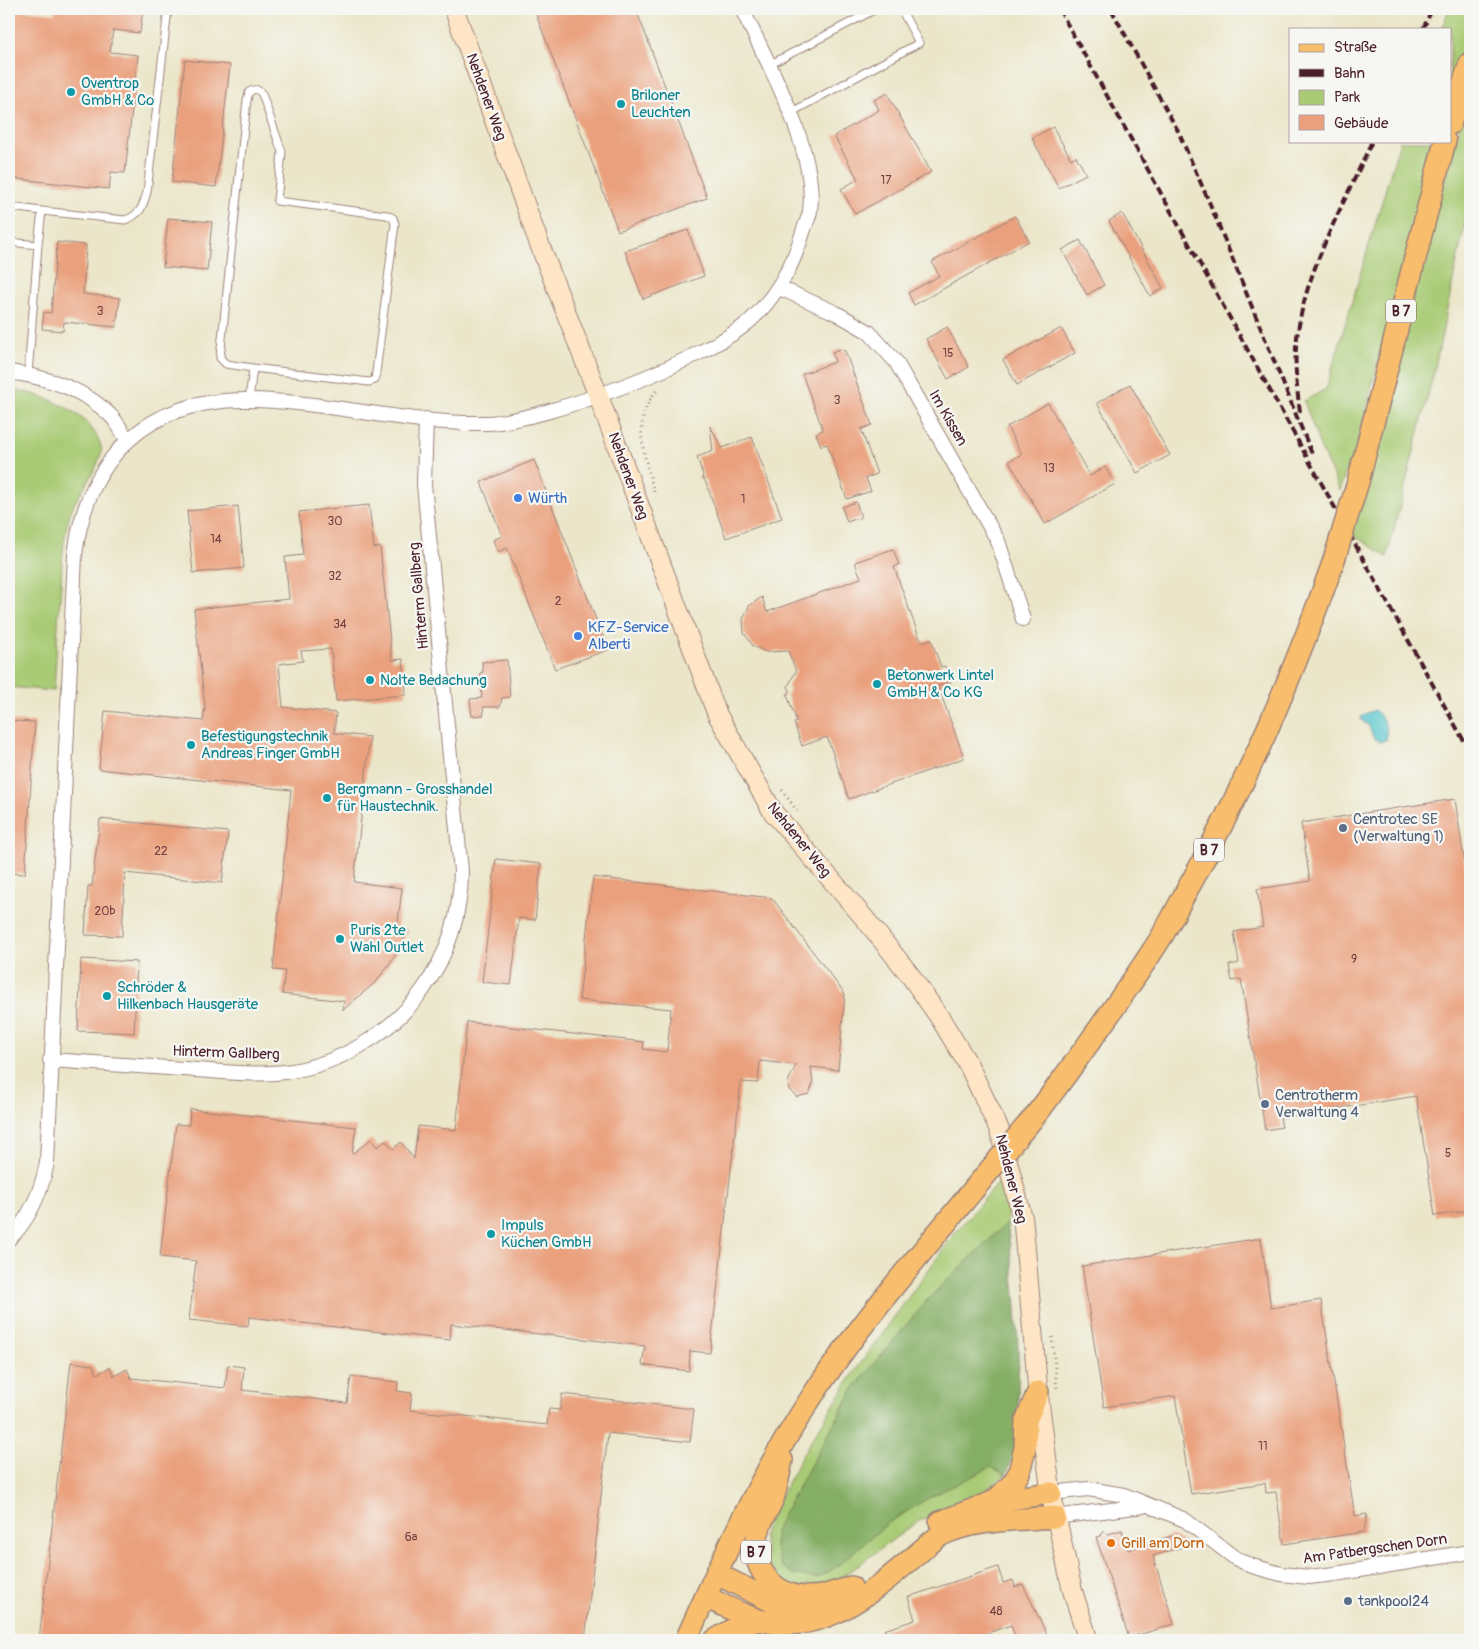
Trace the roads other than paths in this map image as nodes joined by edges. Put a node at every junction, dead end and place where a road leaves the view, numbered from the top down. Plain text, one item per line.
1 (168, 9) edge
2 (454, 9) edge
3 (742, 9) edge
4 (875, 9) edge
5 (901, 9) edge
6 (1470, 63) edge
7 (769, 65) junction
8 (790, 113) junction
9 (1452, 118) edge
10 (1445, 142) edge
11 (9, 207) edge
12 (42, 211) junction
13 (9, 242) edge
14 (38, 245) junction
15 (780, 288) junction
16 (253, 368) junction
17 (9, 372) edge
18 (28, 374) junction
19 (598, 395) junction
20 (249, 400) junction
21 (426, 419) junction
22 (128, 440) junction
23 (1023, 619) dead end
24 (50, 1060) junction
25 (9, 1239) edge
26 (1048, 1395) junction
27 (787, 1438) junction
28 (1051, 1494) junction
29 (995, 1501) junction
30 (1152, 1506) junction
31 (1055, 1517) junction
32 (1470, 1552) edge
33 (717, 1574) junction
34 (851, 1587) junction
35 (706, 1597) junction
36 (759, 1620) junction
37 (686, 1640) edge
38 (715, 1640) edge
39 (1088, 1640) edge

1 - 12 lane
2 - 19 street, Nehdener Weg
3 - 7 street
4 - 7 lane
5 - 8 lane
6 - 9 main road
7 - 8 street
8 - 15 street
10 - 27 main road, B 7, bridge
11 - 12 lane
12 - 14 lane
13 - 14 lane
14 - 18 lane
15 - 19 street
15 - 23 street, Im Kissen
16 - 16 lane
16 - 20 lane
17 - 18 street
18 - 22 street
19 - 21 street
19 - 26 street, Nehdener Weg
20 - 21 street
20 - 22 street
21 - 24 street, Hinterm Gallberg
22 - 24 street
24 - 25 street
26 - 28 street, Nehdener Weg
26 - 29 main road, B 7
27 - 33 main road, B 7
27 - 34 main road, B 7
28 - 29 main road, B 7
28 - 30 street, Am Patbergschen Dorn
28 - 31 street, Nehdener Weg
29 - 34 main road, B 7
30 - 31 street, Am Patbergschen Dorn
30 - 32 street, Am Patbergschen Dorn
31 - 36 main road
31 - 39 street, Nehdener Weg
33 - 34 main road, B 7
33 - 35 main road, B 7
35 - 36 main road
35 - 37 main road, B 7
36 - 38 main road

